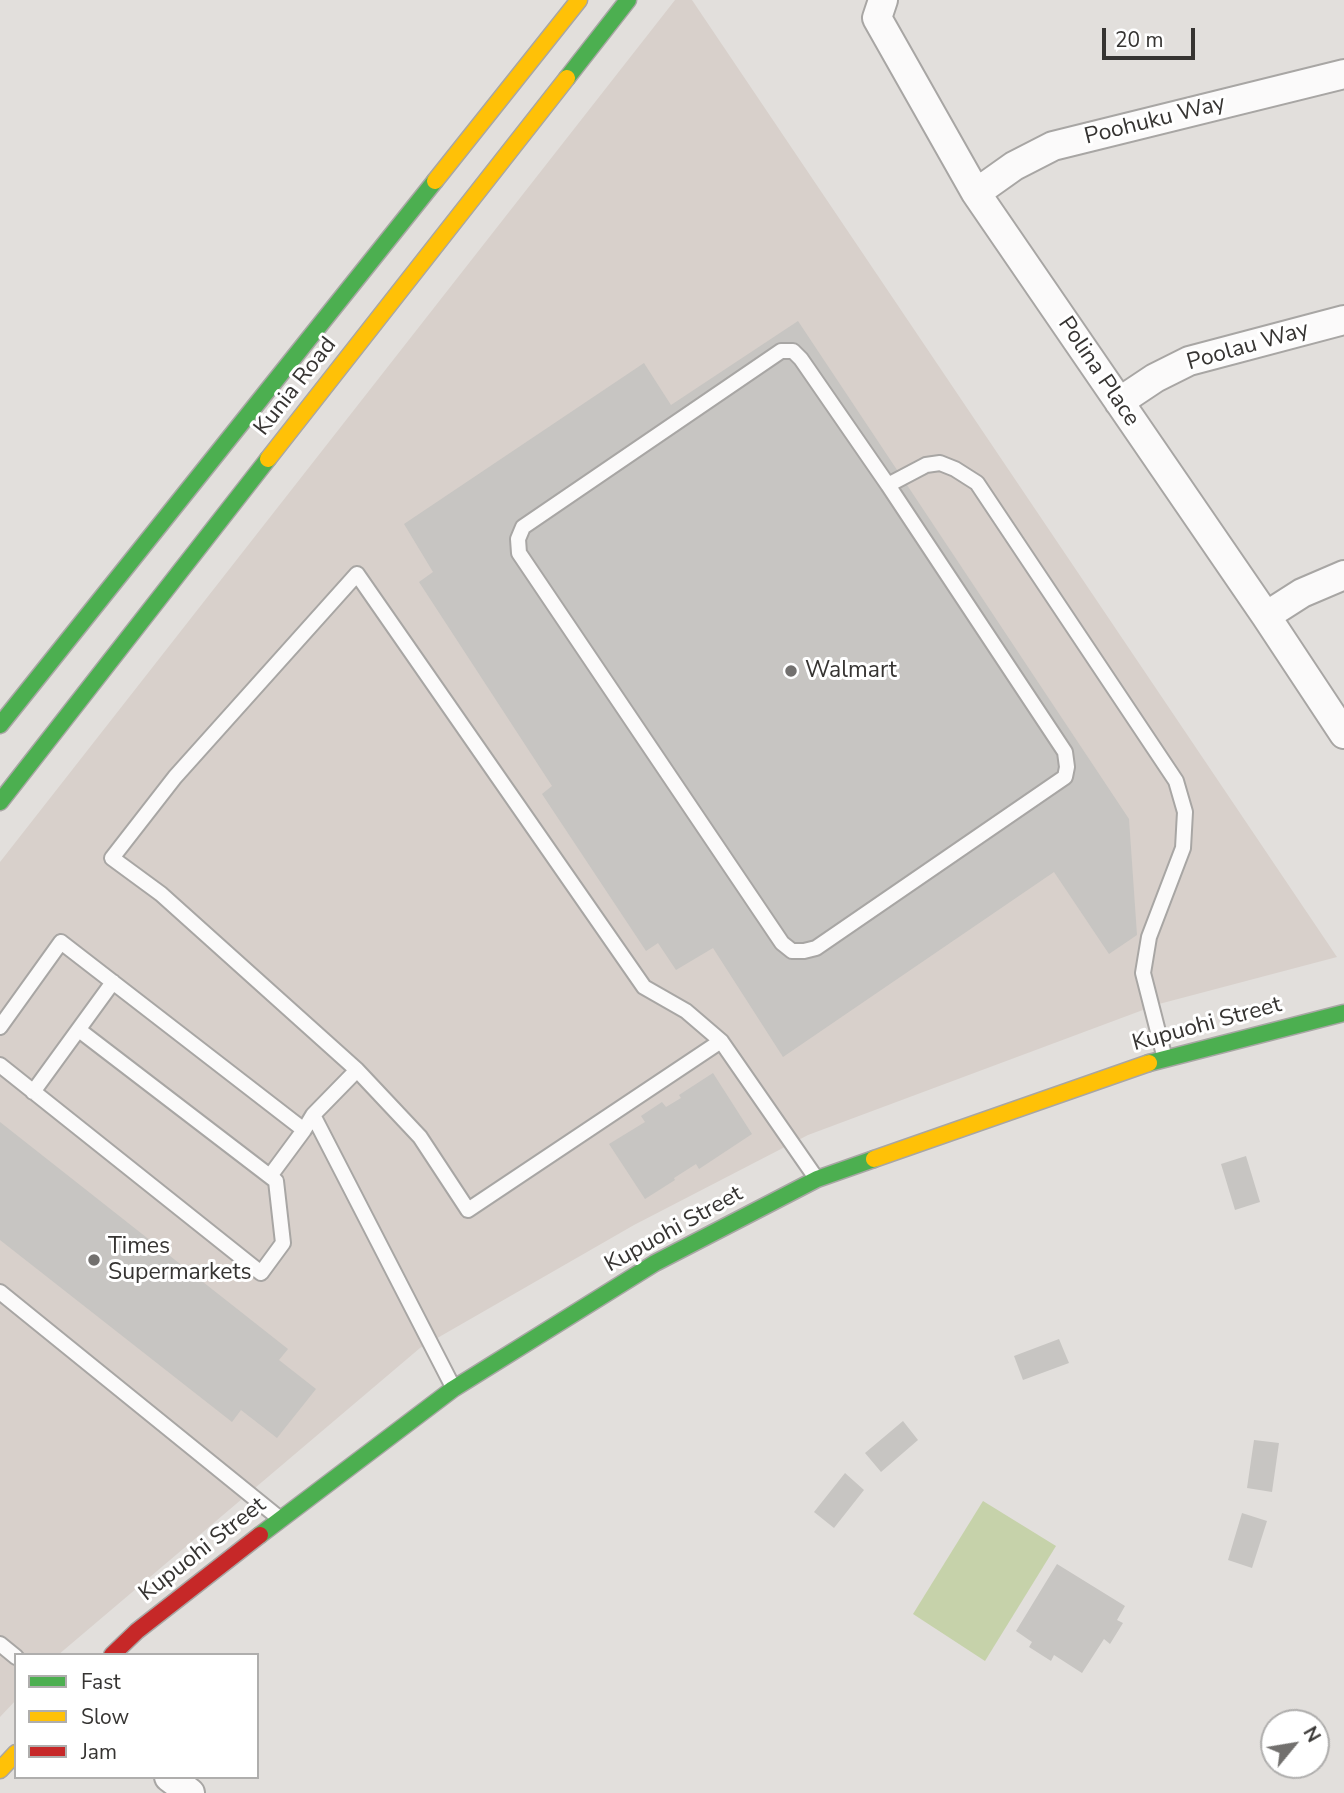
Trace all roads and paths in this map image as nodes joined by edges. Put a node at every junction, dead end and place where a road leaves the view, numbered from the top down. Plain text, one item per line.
1 (579, 0) edge
2 (628, 0) edge
3 (883, 0) edge
4 (1344, 74) edge
5 (976, 193) junction
6 (1344, 320) edge
7 (1119, 402) junction
8 (888, 485) junction
9 (1344, 575) edge
10 (1266, 617) junction
11 (0, 725) edge
12 (1344, 734) edge
13 (0, 802) edge
14 (113, 982) junction
15 (1344, 1013) edge
16 (0, 1027) edge
17 (79, 1030) junction
18 (721, 1041) junction
19 (1165, 1057) junction
20 (0, 1065) edge
21 (356, 1070) junction
22 (33, 1092) junction
23 (313, 1115) junction
24 (304, 1130) junction
25 (270, 1176) junction
26 (817, 1179) junction
27 (0, 1292) edge
28 (453, 1389) junction
29 (280, 1519) junction
30 (0, 1644) edge
31 (114, 1653) edge
32 (14, 1655) edge
33 (14, 1755) edge
34 (0, 1769) edge
35 (172, 1779) edge
36 (190, 1793) edge

1 - 11 main road, Kunia Road
2 - 13 main road, Kunia Road
3 - 5 street, Polina Place
4 - 5 street, Poohuku Way
5 - 7 street, Polina Place
6 - 7 street, Poolau Way
7 - 10 street, Polina Place
8 - 8 lane
8 - 19 lane
9 - 10 street
10 - 12 street, Polina Place
14 - 16 lane
14 - 17 lane
14 - 24 lane
15 - 19 main road, Kupuohi Street
17 - 22 lane
17 - 25 lane
18 - 21 lane
18 - 21 lane
18 - 26 lane
19 - 26 main road, Kupuohi Street
20 - 22 lane
21 - 23 lane
22 - 25 lane
23 - 24 lane
23 - 28 lane
24 - 25 lane
26 - 28 main road, Kupuohi Street
27 - 29 lane
28 - 29 main road, Kupuohi Street
29 - 31 main road, Kupuohi Street
30 - 32 lane
33 - 34 main road
35 - 36 street

